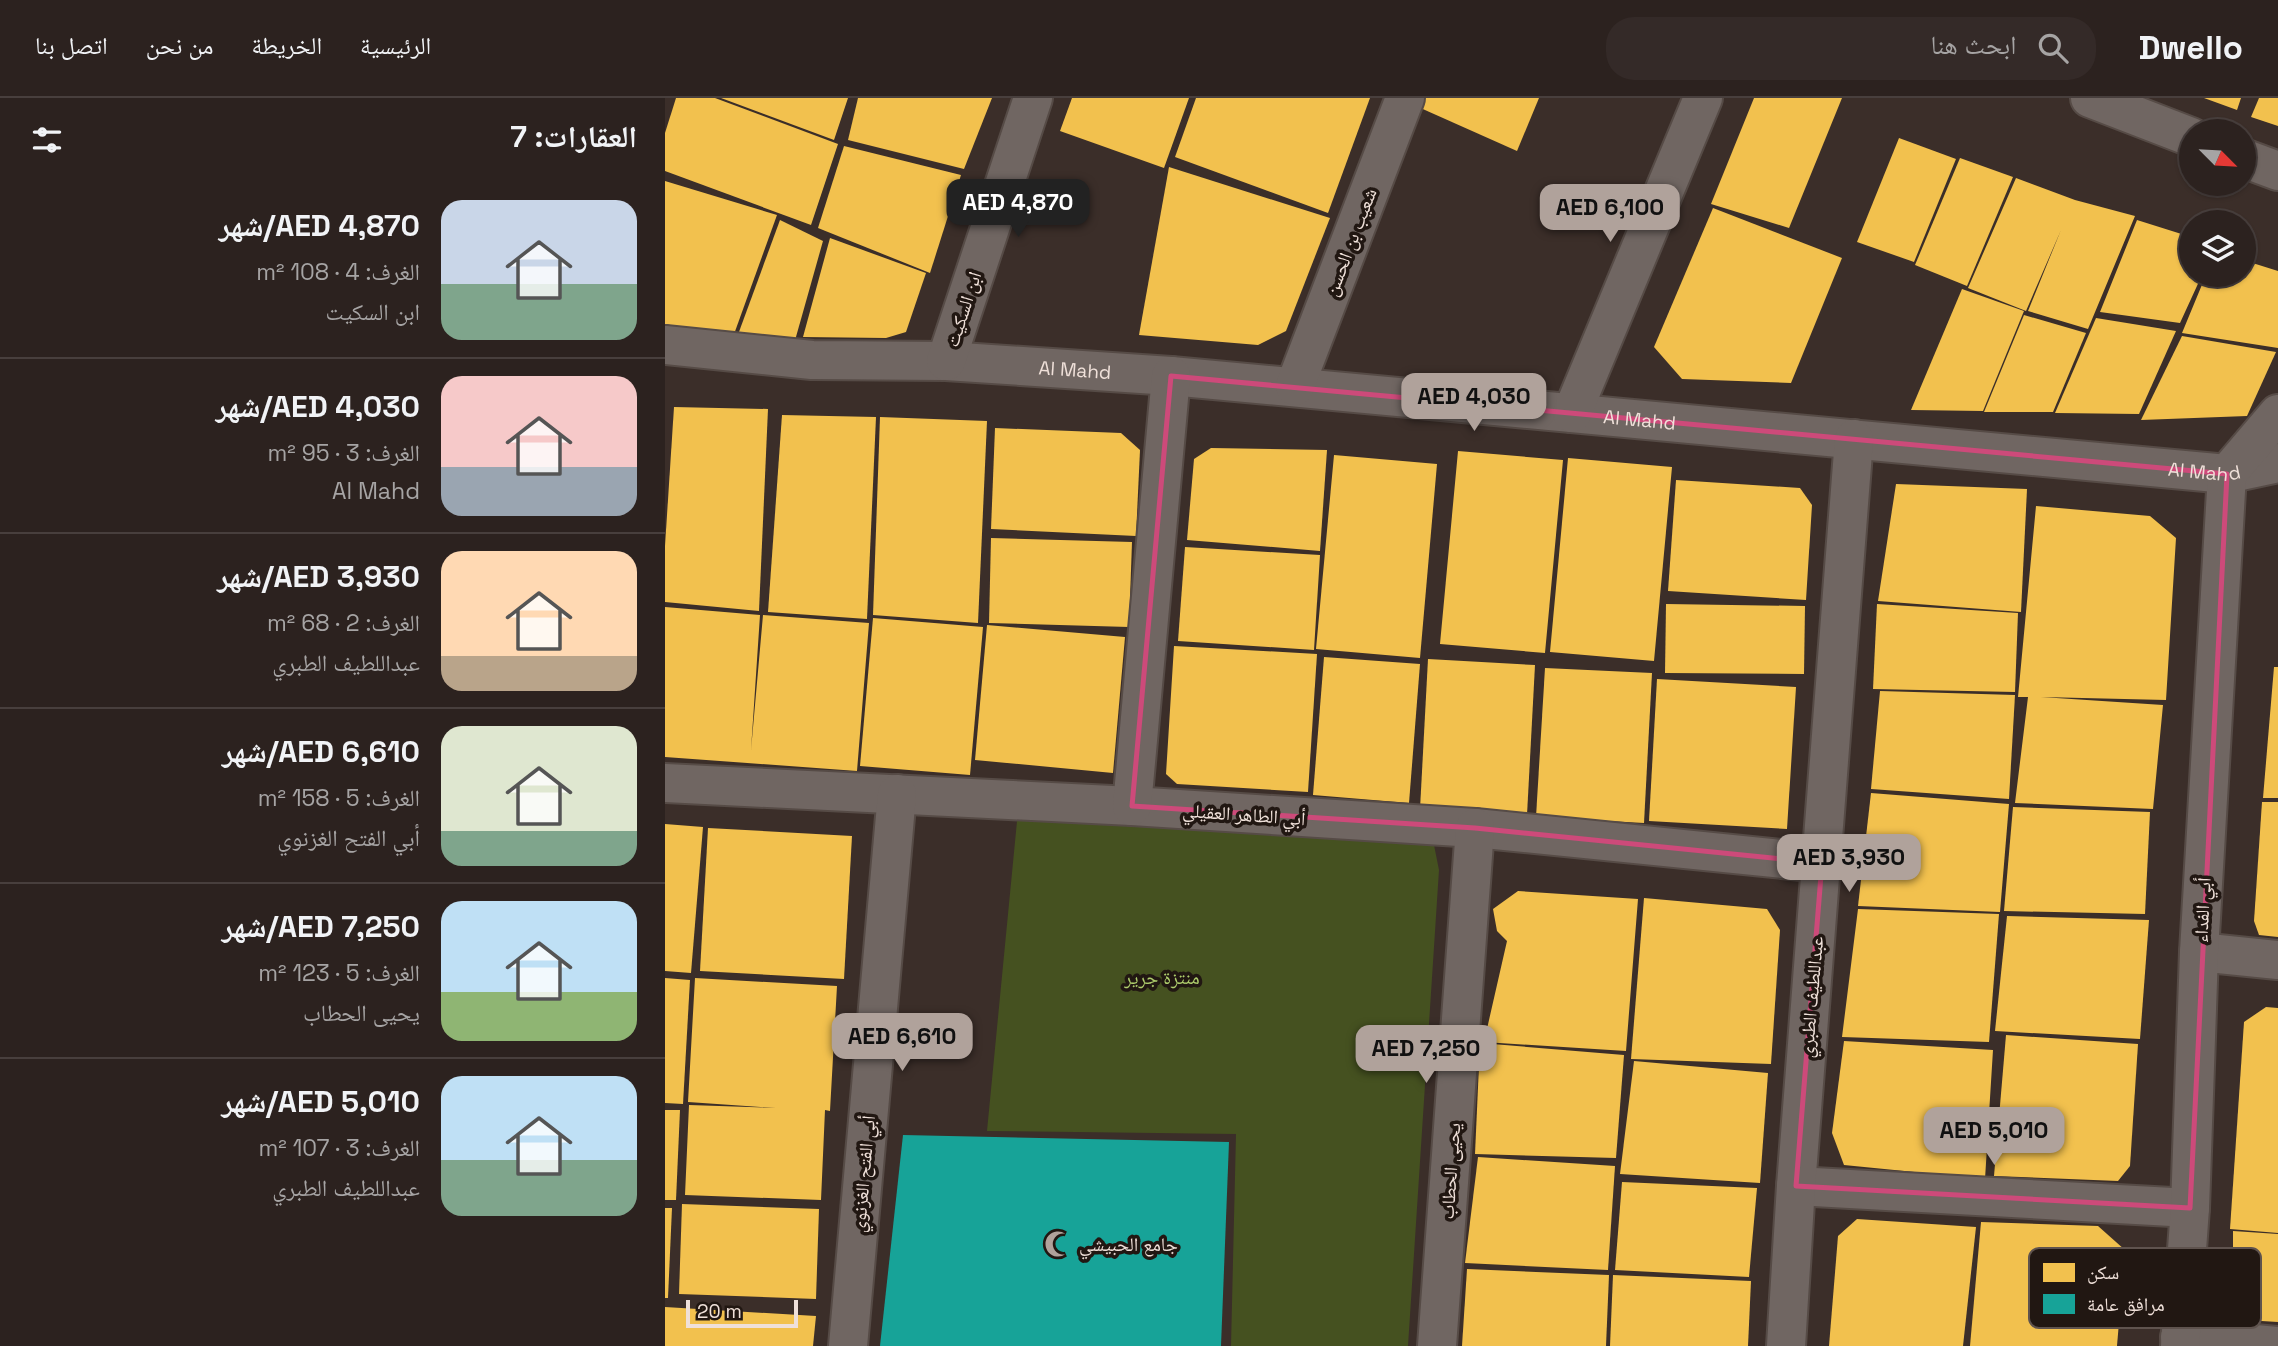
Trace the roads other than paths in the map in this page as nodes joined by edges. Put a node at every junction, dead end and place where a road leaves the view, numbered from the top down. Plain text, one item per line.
1 (1033, 98) edge
2 (1405, 98) edge
3 (1703, 98) edge
4 (2090, 98) edge
5 (2179, 132) edge
6 (2256, 163) edge
7 (2278, 171) edge
8 (665, 345) edge
9 (946, 361) junction
10 (1171, 376) junction
11 (1295, 387) junction
12 (1572, 413) junction
13 (2278, 414) edge
14 (1854, 439) junction
15 (2278, 463) edge
16 (2227, 474) junction
17 (665, 783) edge
18 (897, 794) junction
19 (1132, 806) junction
20 (1475, 828) junction
21 (1822, 863) junction
22 (2199, 953) junction
23 (2278, 960) edge
24 (1796, 1186) junction
25 (2190, 1209) junction
26 (2187, 1248) edge
27 (2180, 1341) edge
28 (848, 1346) edge
29 (1437, 1346) edge
30 (1786, 1346) edge
31 (2278, 1346) edge

1 - 9 street, ابن السكيت
2 - 11 street, شعيب بن الحسن
3 - 12 street
4 - 5 street
6 - 7 street
8 - 9 street, Al Mahd
9 - 10 street, Al Mahd
10 - 11 street, Al Mahd
10 - 19 street
11 - 12 street, Al Mahd
12 - 14 street, Al Mahd
13 - 16 street
14 - 16 street, Al Mahd
14 - 21 street, عبداللطيف الطبري
15 - 16 street, Al Mahd
16 - 22 street, أبي الفداء
17 - 18 street, أبي الطاهر العقيلي
18 - 19 street, أبي الطاهر العقيلي
18 - 28 street, أبي الفتح الغزنوي
19 - 20 street, أبي الطاهر العقيلي
20 - 21 street, أبي الطاهر العقيلي
20 - 29 street, يحيى الحطاب
21 - 24 street, عبداللطيف الطبري
22 - 23 street
22 - 25 street, أبي الفداء
24 - 25 street
24 - 30 street, عبداللطيف الطبري
25 - 26 street, أبي الفداء
27 - 31 street

